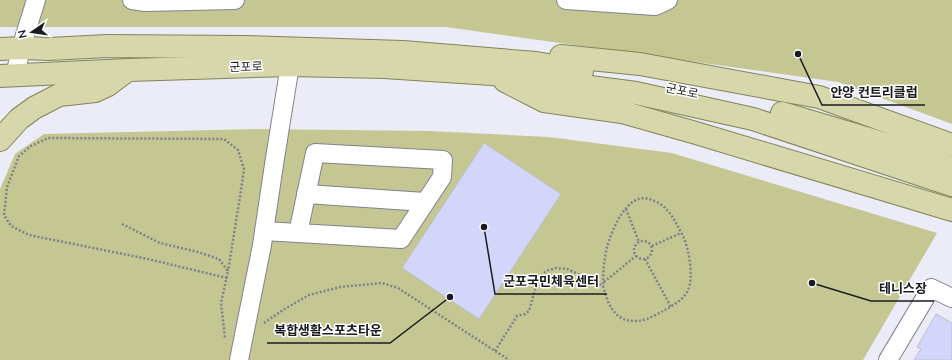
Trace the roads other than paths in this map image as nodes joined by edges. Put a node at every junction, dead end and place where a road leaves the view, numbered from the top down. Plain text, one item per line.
1 (36, 0) edge
2 (132, 0) edge
3 (235, 0) edge
4 (566, 0) edge
5 (668, 0) edge
6 (208, 1) edge
7 (244, 47) junction
8 (21, 48) junction
9 (0, 49) edge
10 (403, 52) junction
11 (290, 65) junction
12 (128, 70) junction
13 (154, 70) junction
14 (492, 74) junction
15 (7, 76) edge
16 (0, 140) edge
17 (952, 145) edge
18 (952, 168) edge
19 (952, 185) edge
20 (306, 194) junction
21 (425, 202) junction
22 (952, 210) edge
23 (264, 231) junction
24 (298, 233) junction
25 (952, 298) edge
26 (239, 360) edge
27 (888, 360) edge

1 - 8 street
2 - 6 street
3 - 6 street
4 - 5 street
7 - 8 main road, 군포로
7 - 10 main road, 군포로
7 - 13 main road
8 - 9 main road, 군포로
8 - 15 street
10 - 17 main road, 군포로
10 - 18 main road, 군포로
11 - 13 main road, 군포로
11 - 14 main road, 군포로
11 - 23 street
12 - 13 main road, 군포로
12 - 15 main road, 군포로
12 - 16 main road
14 - 19 main road, 군포로
14 - 22 main road, 군포로
20 - 21 street
20 - 21 street
20 - 24 street
21 - 24 street
23 - 24 street
23 - 26 street
25 - 27 street

